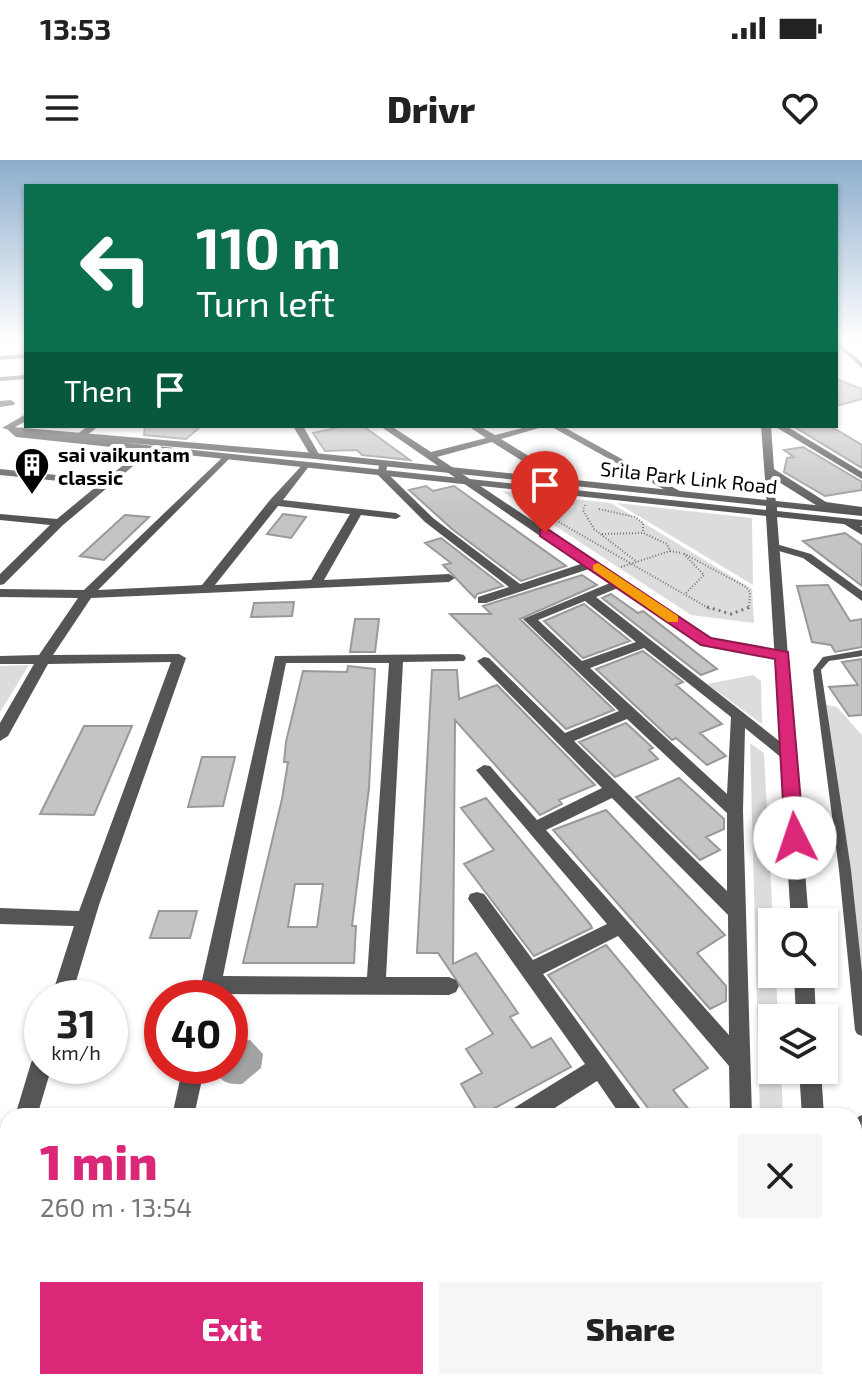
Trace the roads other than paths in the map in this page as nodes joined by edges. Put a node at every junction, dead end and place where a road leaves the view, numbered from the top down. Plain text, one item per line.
1 (11, 403) dead end
2 (0, 404) edge
3 (24, 418) edge
4 (91, 428) edge
5 (299, 428) edge
6 (388, 428) edge
7 (476, 428) edge
8 (534, 428) edge
9 (559, 428) edge
10 (766, 428) edge
11 (782, 428) edge
12 (7, 429) edge
13 (79, 437) junction
14 (493, 439) junction
15 (148, 449) junction
16 (315, 456) junction
17 (428, 456) junction
18 (226, 457) junction
19 (305, 465) junction
20 (383, 468) junction
21 (768, 470) junction
22 (451, 471) junction
23 (0, 472) edge
24 (862, 476) edge
25 (466, 481) junction
26 (104, 483) junction
27 (565, 483) junction
28 (680, 494) junction
29 (274, 502) junction
30 (772, 509) junction
31 (862, 511) edge
32 (357, 512) junction
33 (396, 516) dead end
34 (0, 517) edge
35 (848, 522) junction
36 (59, 523) junction
37 (862, 523) edge
38 (862, 532) edge
39 (776, 547) junction
40 (592, 564) junction
41 (449, 578) dead end
42 (0, 581) edge
43 (621, 583) junction
44 (315, 584) junction
45 (518, 588) junction
46 (205, 589) junction
47 (0, 593) edge
48 (87, 594) junction
49 (586, 596) junction
50 (862, 597) edge
51 (482, 600) dead end
52 (647, 643) junction
53 (862, 653) edge
54 (782, 655) junction
55 (459, 658) dead end
56 (396, 659) junction
57 (0, 660) edge
58 (43, 660) junction
59 (484, 661) dead end
60 (578, 667) junction
61 (629, 713) junction
62 (738, 715) junction
63 (0, 736) edge
64 (562, 740) junction
65 (789, 755) junction
66 (484, 770) dead end
67 (613, 790) junction
68 (735, 811) junction
69 (535, 828) junction
70 (477, 899) dead end
71 (799, 908) edge
72 (739, 914) junction
73 (0, 916) edge
74 (85, 919) junction
75 (620, 926) junction
76 (529, 971) junction
77 (66, 980) edge
78 (213, 980) edge
79 (376, 985) junction
80 (449, 986) dead end
81 (248, 990) edge
82 (862, 1030) edge
83 (741, 1064) junction
84 (600, 1067) junction
85 (36, 1084) edge
86 (190, 1084) edge
87 (811, 1084) edge
88 (28, 1108) edge
89 (185, 1108) edge
90 (535, 1108) edge
91 (629, 1108) edge
92 (741, 1108) edge
93 (812, 1108) edge

1 - 2 street
3 - 12 street
4 - 13 street
5 - 16 street
6 - 17 street
7 - 14 street
8 - 14 street
9 - 28 street
10 - 21 street
11 - 24 street
12 - 13 street, Srila Park Link Road
13 - 15 street, Srila Park Link Road
13 - 16 street, Srila Park Link Road
14 - 17 street
14 - 27 street
15 - 18 street, Srila Park Link Road
15 - 26 street
16 - 20 street, Srila Park Link Road
17 - 22 street
18 - 19 street, Srila Park Link Road
18 - 48 street
19 - 20 street, Srila Park Link Road
19 - 29 street
20 - 22 street, Srila Park Link Road
20 - 25 street
20 - 45 street
21 - 30 street
21 - 31 street
22 - 25 street
22 - 27 street, Srila Park Link Road
23 - 26 street
25 - 30 street
25 - 40 street
26 - 36 street
27 - 28 street, Srila Park Link Road
28 - 30 street, Srila Park Link Road
29 - 32 street
29 - 46 street
30 - 31 street, Srila Park Link Road
30 - 35 street
30 - 39 street
32 - 33 street
32 - 44 street
34 - 36 street
35 - 37 street
35 - 38 street
36 - 42 street
39 - 50 street
39 - 54 street
40 - 43 street
40 - 45 street
41 - 44 street
43 - 49 street
43 - 54 street
44 - 46 street
45 - 51 street
46 - 48 street
47 - 48 street
48 - 58 street
49 - 52 street
49 - 60 street
52 - 60 street
52 - 62 street
53 - 82 lane
54 - 65 street
55 - 56 street
56 - 78 street
56 - 79 street
57 - 58 street
58 - 63 street
58 - 74 street
59 - 64 street
60 - 61 street
61 - 64 street
61 - 68 street
62 - 65 street
62 - 68 street
64 - 67 street
65 - 71 street
66 - 69 street
67 - 69 street
67 - 72 street
68 - 72 street
69 - 75 street
70 - 76 street
72 - 83 street
73 - 74 street
74 - 77 street
75 - 76 street
75 - 83 street
76 - 84 street
79 - 80 street
79 - 81 street
83 - 92 street
84 - 90 street
84 - 91 street
85 - 88 street
86 - 89 street
87 - 93 street

